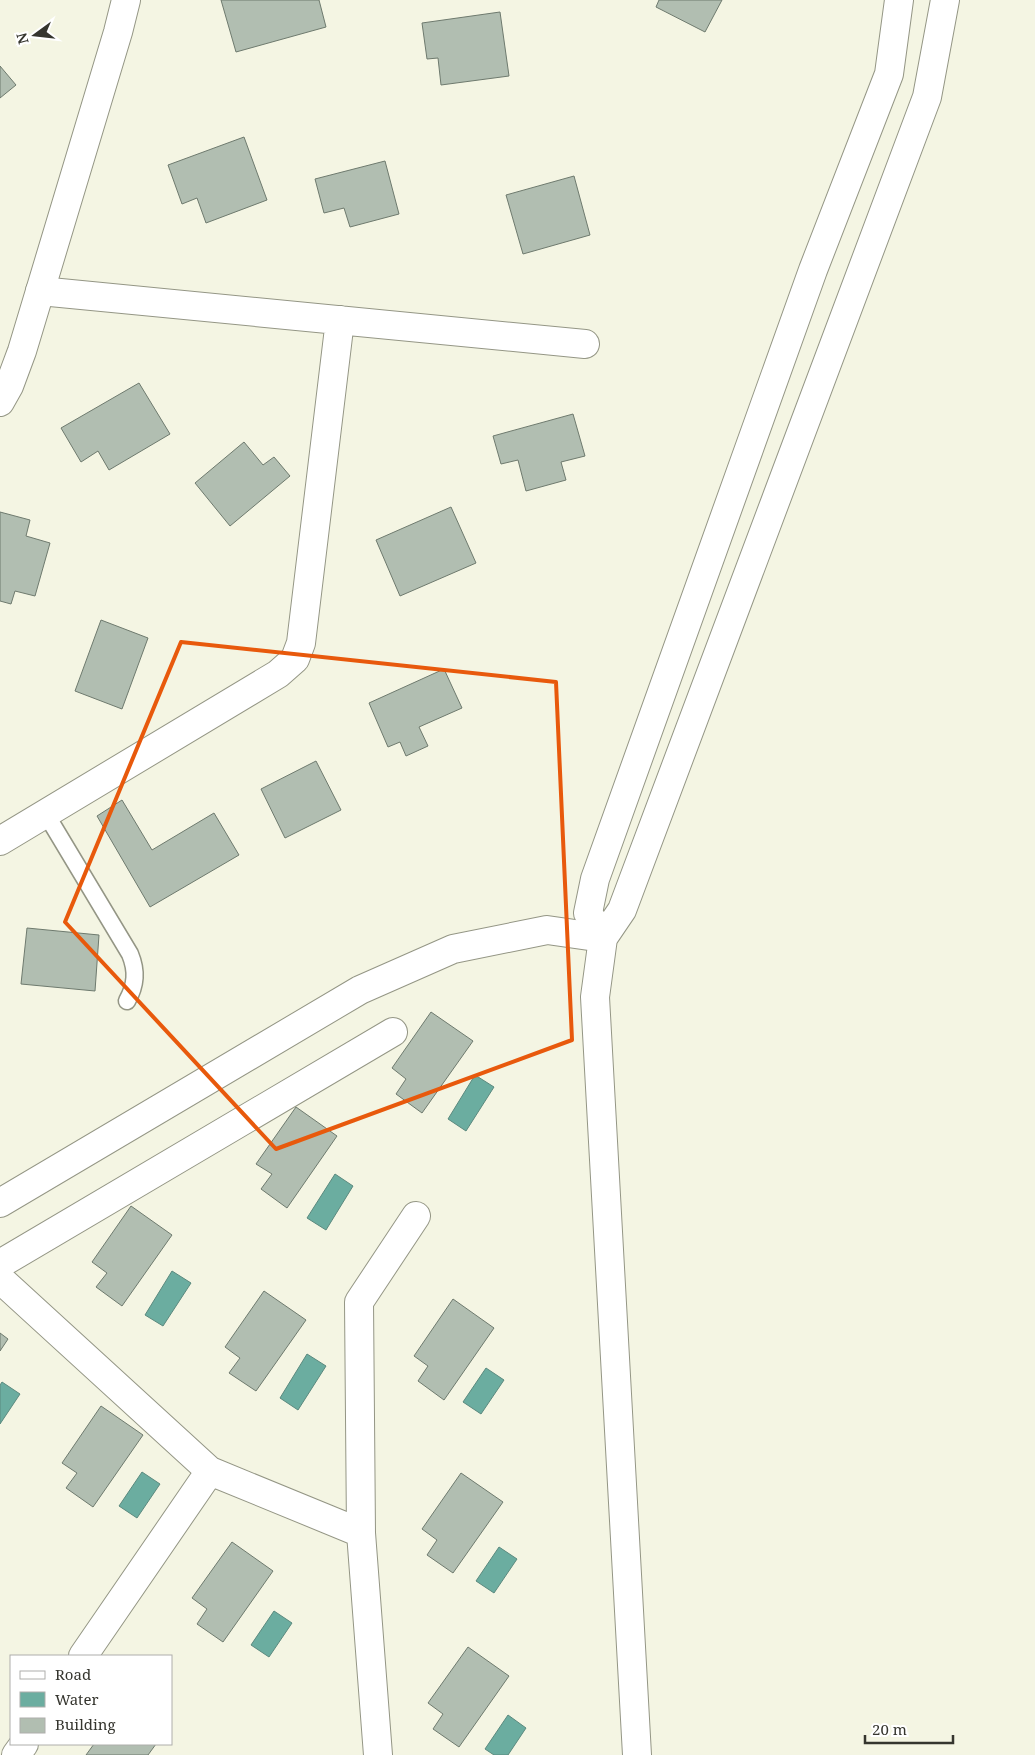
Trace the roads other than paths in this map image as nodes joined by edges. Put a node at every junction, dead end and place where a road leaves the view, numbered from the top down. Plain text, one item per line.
1 (126, 0) edge
2 (899, 0) edge
3 (945, 0) edge
4 (40, 291) junction
5 (340, 320) junction
6 (585, 344) dead end
7 (0, 402) edge
8 (46, 814) junction
9 (0, 841) edge
10 (603, 938) junction
11 (127, 1001) dead end
12 (393, 1032) dead end
13 (0, 1203) edge
14 (416, 1216) dead end
15 (0, 1264) edge
16 (0, 1279) edge
17 (210, 1471) junction
18 (361, 1533) junction
19 (84, 1655) edge
20 (378, 1755) edge
21 (637, 1755) edge

1 - 4 street
2 - 10 street
3 - 10 street
4 - 5 street
4 - 7 street
5 - 6 street
5 - 8 street
8 - 9 street
8 - 11 lane
10 - 13 street
10 - 21 street
12 - 15 street
14 - 18 street
16 - 17 street
17 - 18 street
17 - 19 street
18 - 20 street

